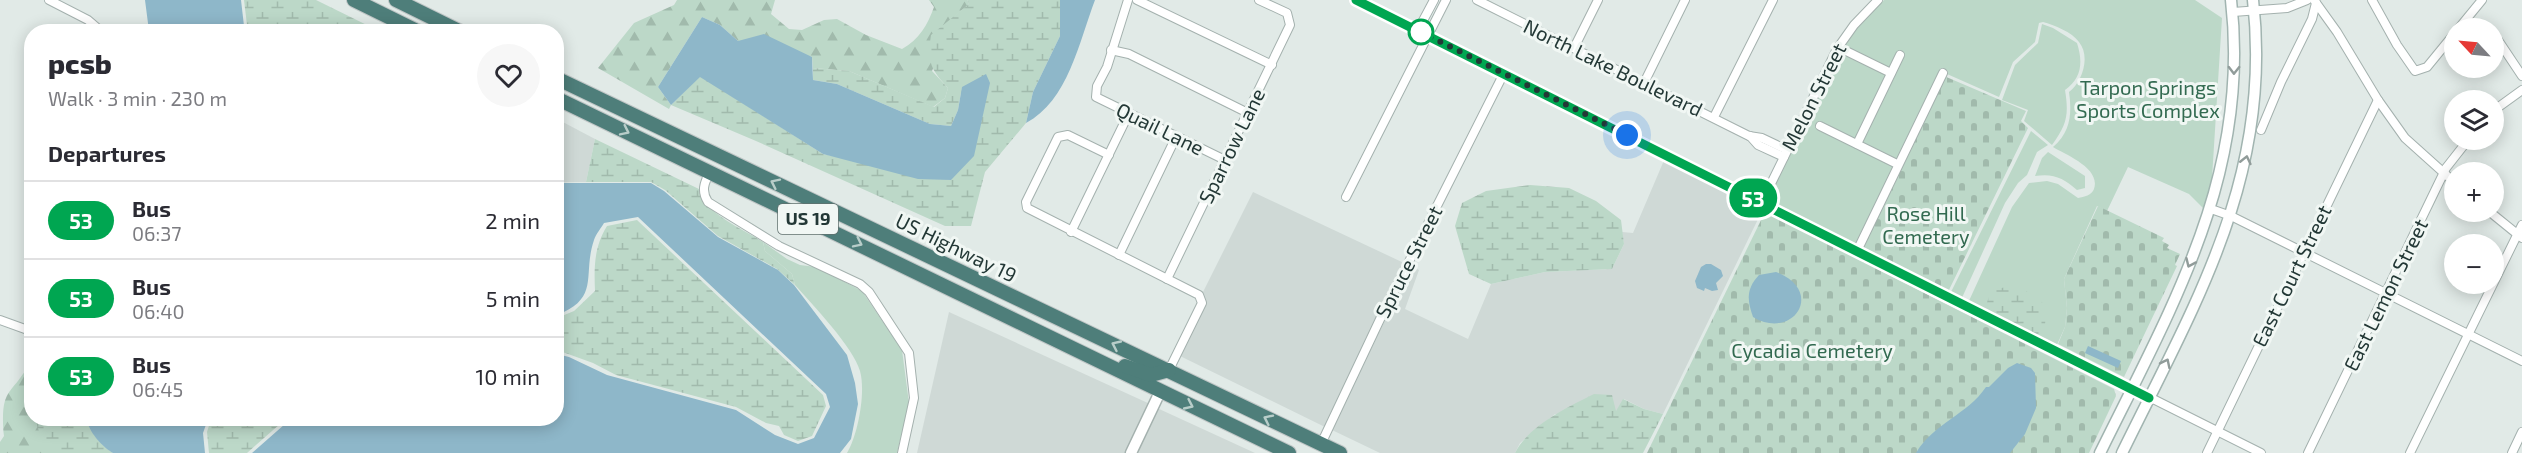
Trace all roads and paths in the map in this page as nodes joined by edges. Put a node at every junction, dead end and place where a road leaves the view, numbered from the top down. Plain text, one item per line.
1 (49, 0) edge
2 (354, 0) edge
3 (396, 0) edge
4 (1128, 0) edge
5 (1137, 0) edge
6 (1260, 0) edge
7 (1356, 0) edge
8 (1434, 0) edge
9 (1446, 0) edge
10 (1477, 0) edge
11 (1598, 0) edge
12 (1686, 0) edge
13 (1773, 0) edge
14 (1878, 0) edge
15 (2231, 0) edge
16 (2372, 0) edge
17 (2482, 0) edge
18 (2312, 1) edge
19 (2253, 6) edge
20 (2233, 12) junction
21 (2467, 18) edge
22 (93, 24) edge
23 (403, 24) edge
24 (445, 24) edge
25 (1422, 32) junction
26 (2444, 46) edge
27 (1838, 47) junction
28 (1574, 48) junction
29 (2504, 49) edge
30 (1111, 50) junction
31 (1900, 55) dead end
32 (1272, 64) junction
33 (1504, 73) junction
34 (1891, 73) junction
35 (1943, 73) dead end
36 (2522, 76) edge
37 (564, 82) edge
38 (1644, 83) junction
39 (2522, 90) edge
40 (2378, 100) junction
41 (605, 101) junction
42 (564, 102) edge
43 (2504, 103) edge
44 (572, 105) junction
45 (1129, 113) junction
46 (1248, 113) junction
47 (1714, 117) junction
48 (1820, 126) dead end
49 (2261, 130) dead end
50 (1176, 137) junction
51 (1857, 144) junction
52 (2460, 150) edge
53 (1785, 154) junction
54 (1109, 155) junction
55 (1225, 160) junction
56 (2450, 162) edge
57 (1895, 163) dead end
58 (710, 172) junction
59 (2444, 173) edge
60 (2444, 176) edge
61 (1346, 197) dead end
62 (1762, 202) junction
63 (2211, 209) junction
64 (2231, 216) junction
65 (2502, 222) edge
66 (2522, 225) edge
67 (1071, 232) junction
68 (2520, 236) edge
69 (1857, 251) junction
70 (2304, 253) junction
71 (1119, 255) junction
72 (1167, 279) junction
73 (2386, 294) junction
74 (0, 320) edge
75 (24, 330) edge
76 (2469, 334) junction
77 (1084, 353) junction
78 (2522, 361) edge
79 (1169, 370) junction
80 (2131, 389) junction
81 (1160, 392) junction
82 (2149, 398) junction
83 (2217, 431) junction
84 (2522, 432) edge
85 (1319, 448) edge
86 (902, 453) edge
87 (1131, 453) edge
88 (1289, 453) edge
89 (1340, 453) edge
90 (2100, 453) edge
91 (2122, 453) edge
92 (2206, 453) edge
93 (2261, 453) edge
94 (2308, 453) edge
95 (2410, 453) edge
96 (2512, 453) edge

1 - 22 street
2 - 23 highway
3 - 24 highway
4 - 30 street
5 - 32 street
6 - 32 street, Sparrow Lane
7 - 25 street
8 - 25 street
9 - 25 street
10 - 28 street, North Lake Boulevard
11 - 28 street
12 - 38 street
13 - 47 street
14 - 27 street, Melon Street
15 - 20 main road
16 - 26 street
17 - 21 street
18 - 19 street
18 - 40 street
18 - 49 street
19 - 20 street
64 -> 19 main road
20 -> 63 main road
25 - 33 street
25 - 61 street
27 - 34 street
27 - 53 street, Melon Street
28 - 38 street, North Lake Boulevard
29 - 36 street
30 - 45 street, Quail Lane
30 - 46 street
31 - 34 street
32 - 46 street, Sparrow Lane
33 - 62 street
33 - 85 street, Spruce Street
34 - 51 street
35 - 69 street
37 - 41 highway, US Highway 19 / US 19
38 - 47 street, North Lake Boulevard
39 - 43 street
40 - 59 street
40 - 70 street, East Court Street
41 - 44 highway
79 -> 41 highway, US Highway 19 / US 19
42 - 44 highway, US Highway 19 / US 19
44 -> 58 highway, US Highway 19 / US 19
45 - 50 street, Quail Lane
45 - 54 street
46 - 55 street, Sparrow Lane
47 - 53 street, North Lake Boulevard
48 - 51 street
50 - 55 street, Quail Lane
50 - 71 street
51 - 57 street
52 - 56 street, East Lemon Street
53 - 62 street, Melon Street
54 - 67 street
54 - 67 street
55 - 72 street, Sparrow Lane
58 -> 77 highway, US Highway 19 / US 19
58 - 86 street
60 - 73 street, East Lemon Street
62 - 69 street
63 - 64 street
63 -> 80 main road
64 - 70 street
82 -> 64 main road
65 - 68 street
66 - 68 street
67 - 71 street
68 - 76 street
69 - 80 street
70 - 73 street
70 - 83 street, East Court Street
71 - 72 street
72 - 79 street
73 - 76 street
73 - 94 street, East Lemon Street
74 - 75 street
76 - 78 street
76 - 95 street
77 - 79 highway
77 - 81 highway, US Highway 19 / US 19
85 -> 79 highway, US Highway 19 / US 19
80 - 82 street
80 - 90 main road
81 - 87 main road
81 -> 88 highway, US Highway 19 / US 19
82 - 83 street
82 - 91 main road
83 - 92 street, East Court Street
83 - 93 street
84 - 96 street
85 - 89 highway, US Highway 19 / US 19

